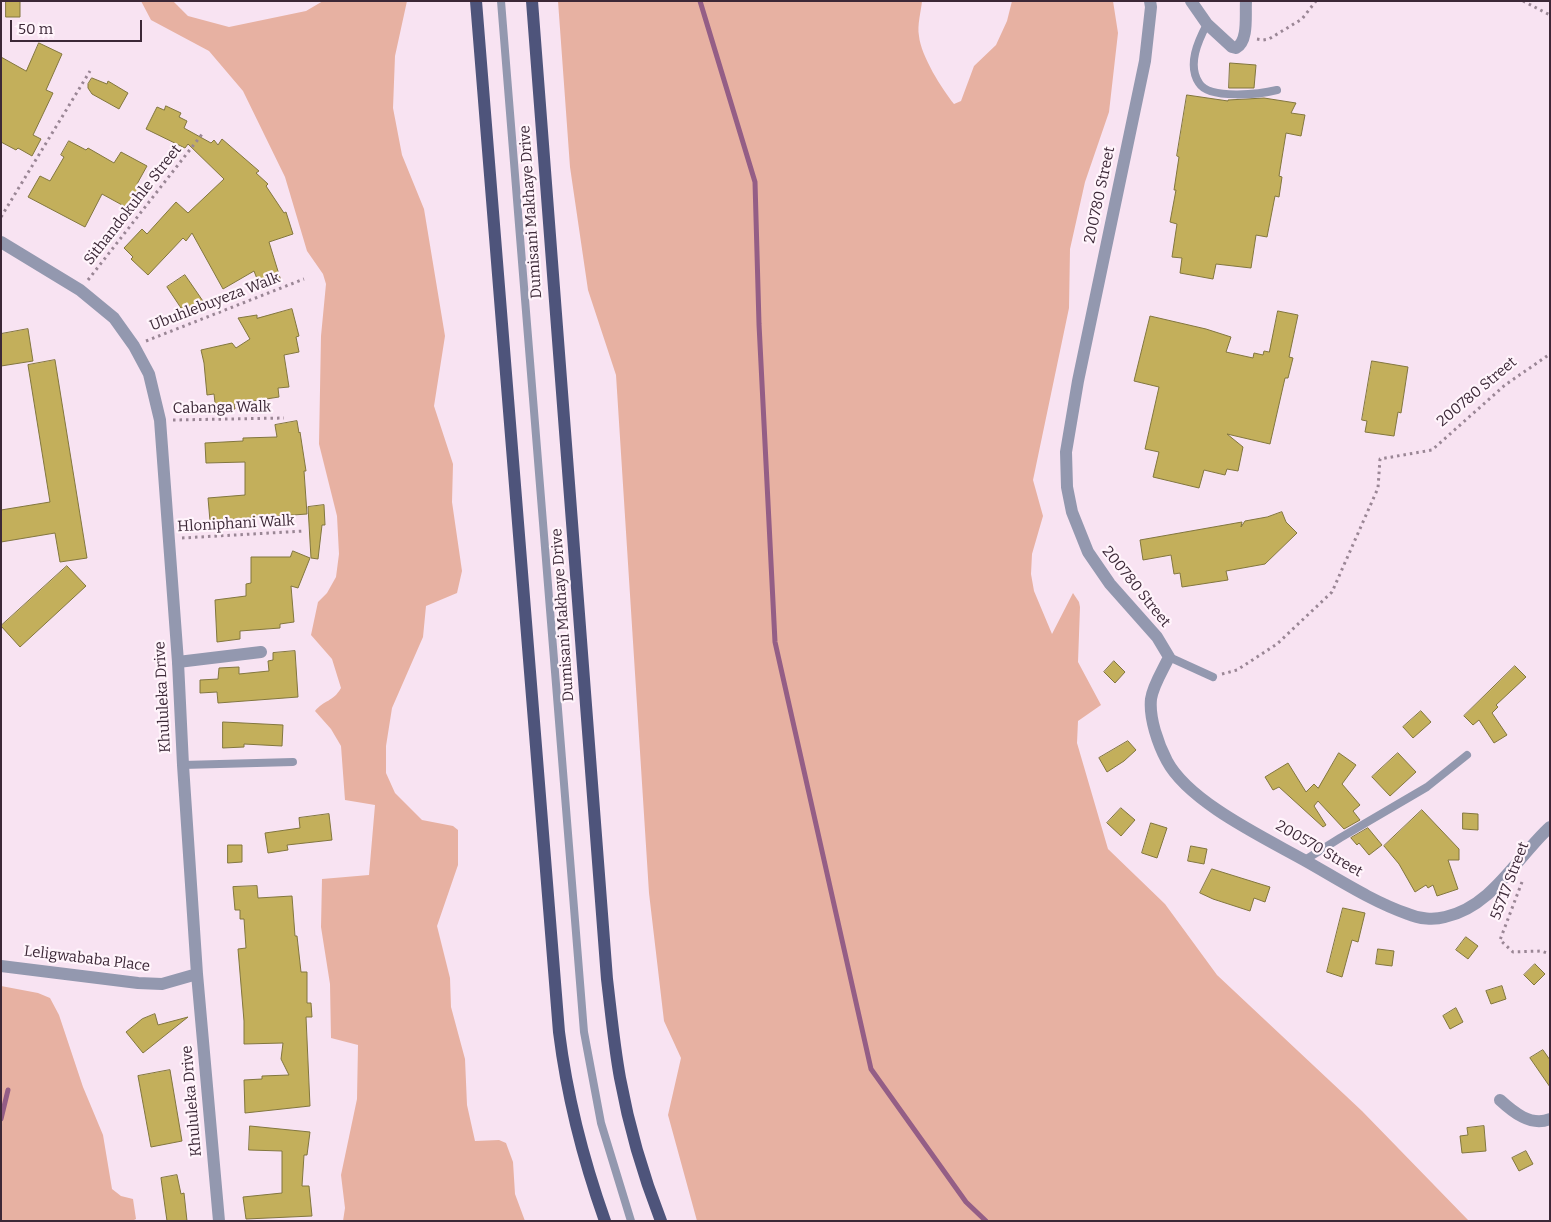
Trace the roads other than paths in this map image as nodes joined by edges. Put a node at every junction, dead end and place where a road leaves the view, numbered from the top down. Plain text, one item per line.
1 (476, 1) edge
2 (501, 1) edge
3 (532, 1) edge
4 (1150, 1) edge
5 (1191, 1) edge
6 (1246, 1) edge
7 (1207, 24) junction
8 (1277, 90) dead end
9 (1, 242) edge
10 (261, 652) dead end
11 (1169, 657) junction
12 (178, 662) junction
13 (1213, 677) road end
14 (1467, 755) dead end
15 (293, 762) dead end
16 (183, 765) junction
17 (1550, 827) edge
18 (1305, 860) junction
19 (1, 966) edge
20 (197, 974) junction
21 (1500, 1100) dead end
22 (1550, 1118) edge
23 (219, 1221) edge
24 (604, 1221) edge
25 (631, 1221) edge
26 (661, 1221) edge

1 - 24 main road
2 - 25 lane
3 - 26 main road, Dumisani Makhaye Drive
4 - 11 street, 200780 Street
5 - 7 street
6 - 7 street
7 - 8 lane
9 - 12 street, Khululeka Drive
10 - 12 street
11 - 13 lane
11 - 18 street, 200570 Street
12 - 16 street, Khululeka Drive
14 - 18 lane
15 - 16 lane
16 - 20 street, Khululeka Drive
17 - 18 street, 200570 Street
19 - 20 street, Leligwababa Place
20 - 23 street, Khululeka Drive
21 - 22 street

